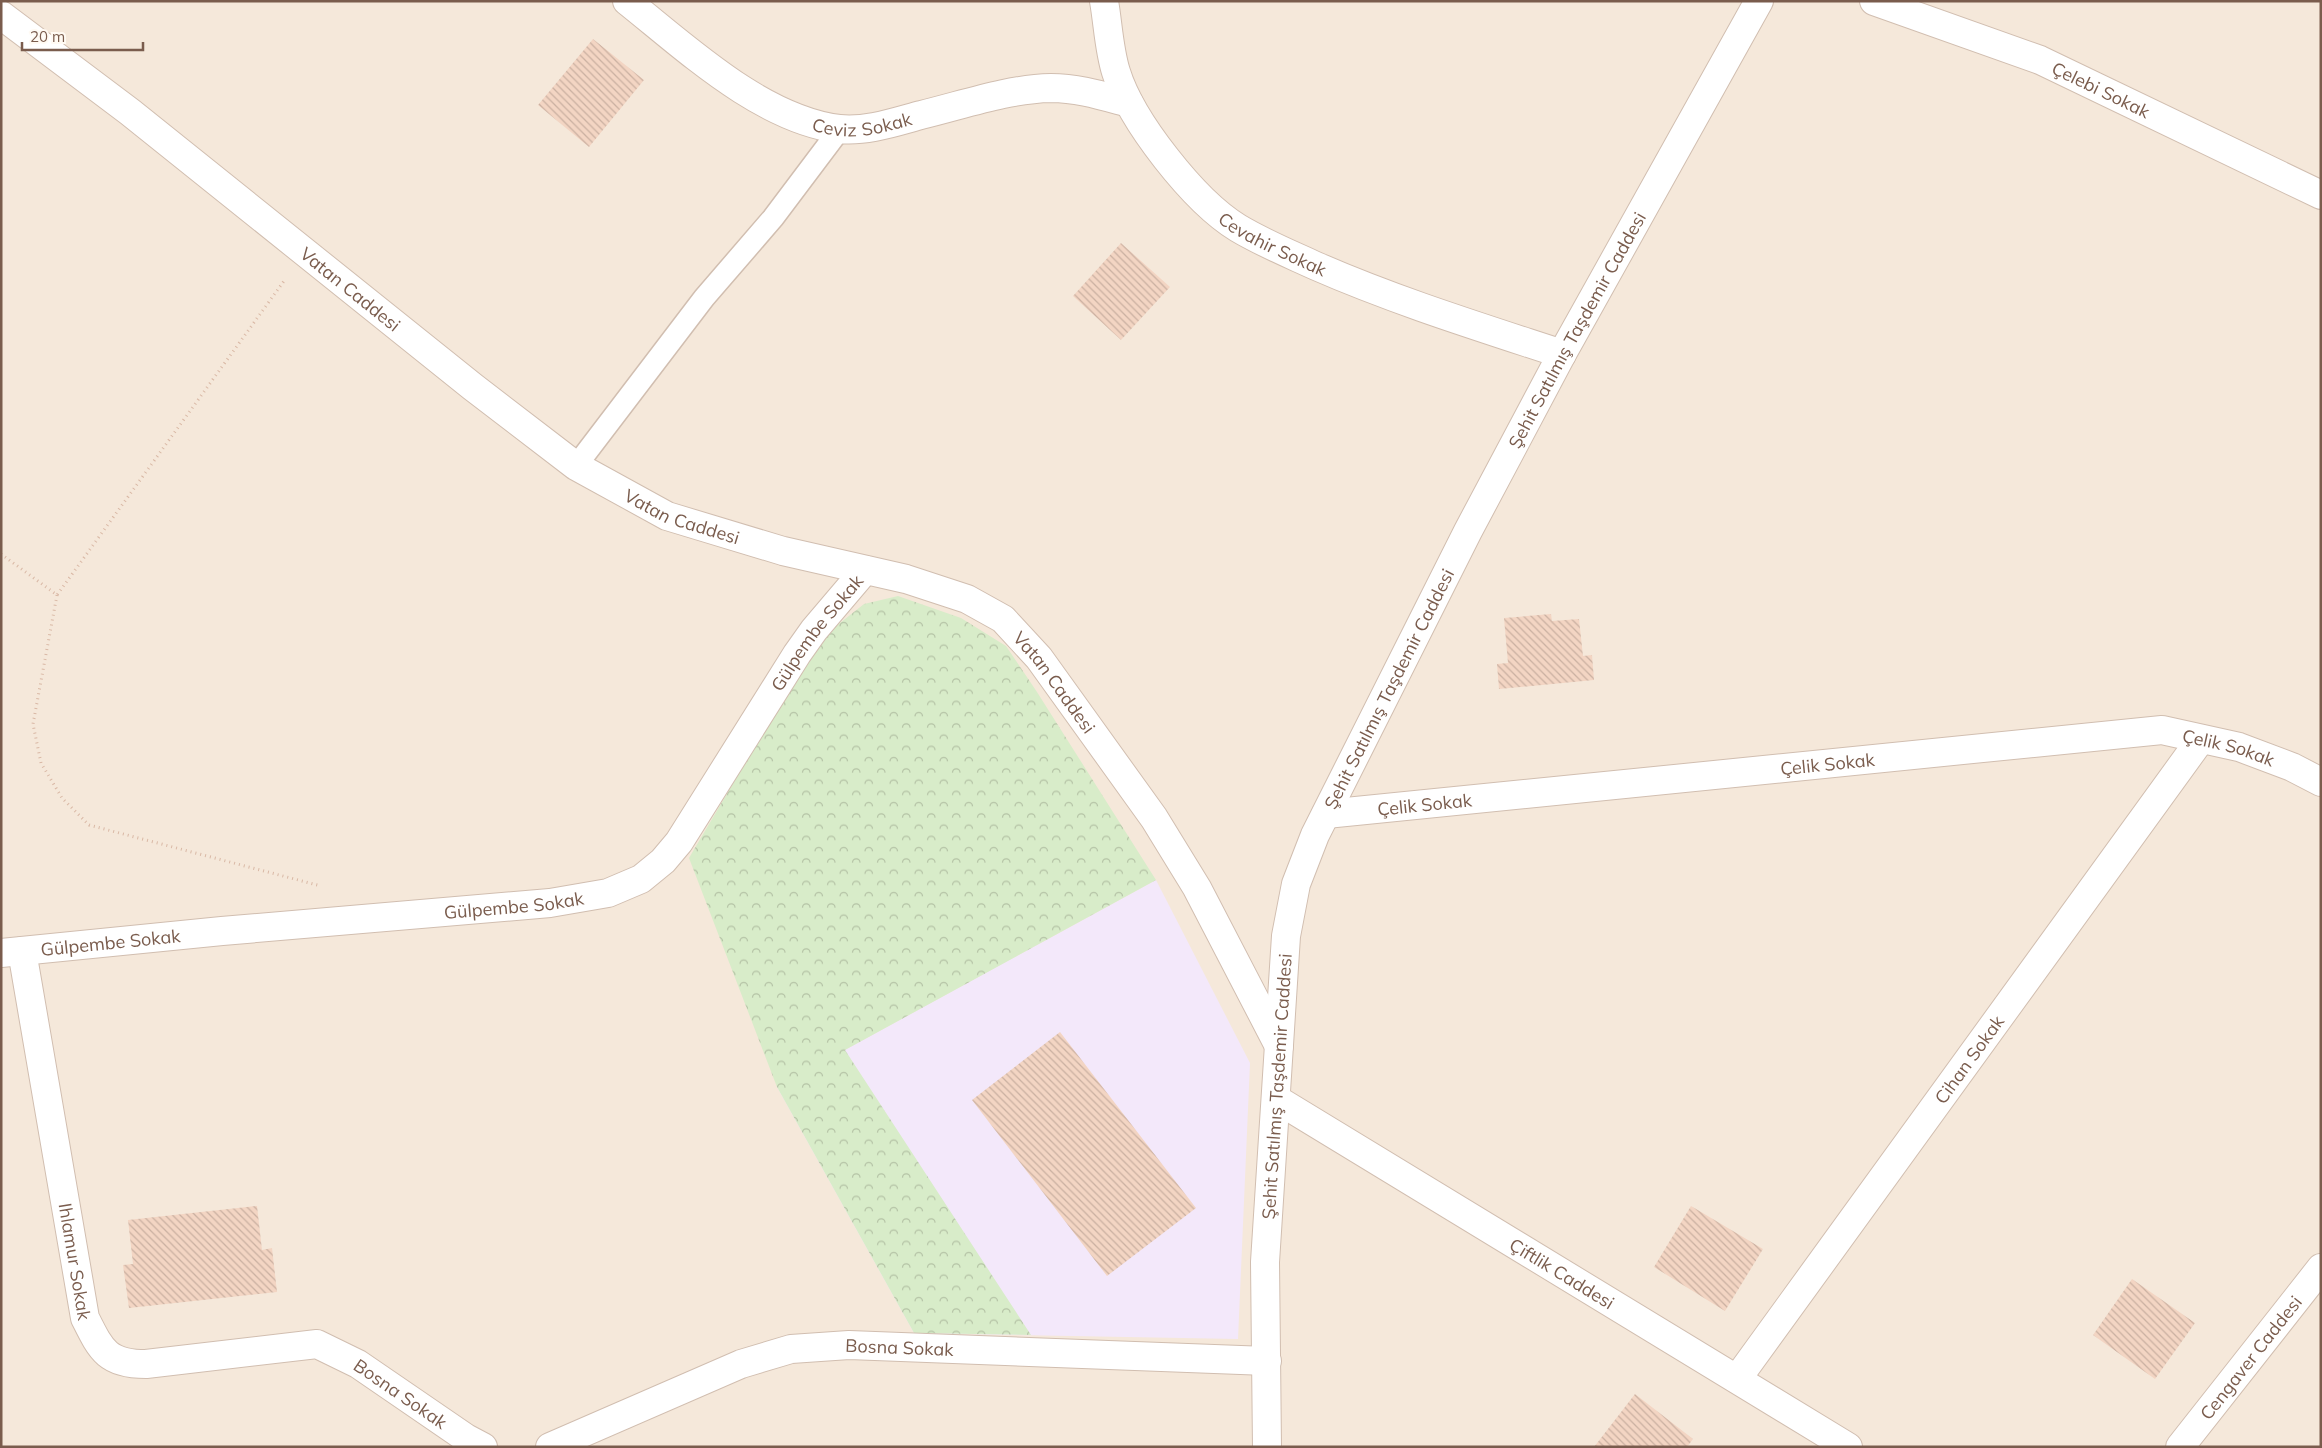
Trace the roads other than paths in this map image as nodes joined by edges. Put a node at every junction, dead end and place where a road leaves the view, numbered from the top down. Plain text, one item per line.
1 (627, 1) edge
2 (1104, 1) edge
3 (1759, 1) edge
4 (1874, 1) edge
5 (1, 15) edge
6 (1129, 103) junction
7 (840, 129) junction
8 (2321, 195) edge
9 (1562, 354) junction
10 (576, 466) junction
11 (864, 570) junction
12 (2201, 739) junction
13 (2321, 782) edge
14 (1326, 814) junction
15 (12, 952) edge
16 (1279, 1046) junction
17 (1276, 1099) junction
18 (2321, 1268) edge
19 (317, 1344) joint
20 (1267, 1361) junction
21 (1737, 1379) junction
22 (483, 1447) edge
23 (550, 1447) edge
24 (1267, 1447) edge
25 (1848, 1447) edge
26 (2180, 1447) edge

1 - 7 street, Ceviz Sokak
2 - 6 street, Cevahir Sokak
3 - 9 street, Şehit Satılmış Taşdemir Caddesi
4 - 8 street, Çelebi Sokak
5 - 10 street, Vatan Caddesi
6 - 7 street, Ceviz Sokak
6 - 9 street, Cevahir Sokak
7 - 10 lane
9 - 14 street, Şehit Satılmış Taşdemir Caddesi
10 - 11 street, Vatan Caddesi
11 - 15 street, Gülpembe Sokak
11 - 16 street, Vatan Caddesi
12 - 13 street, Çelik Sokak
12 - 14 street, Çelik Sokak
12 - 21 street, Cihan Sokak
14 - 16 street, Şehit Satılmış Taşdemir Caddesi
15 - 19 street, Ihlamur Sokak
16 - 17 street, Şehit Satılmış Taşdemir Caddesi
17 - 20 street, Şehit Satılmış Taşdemir Caddesi
17 - 21 street, Çiftlik Caddesi
18 - 26 street, Cengaver Caddesi
19 - 22 street, Bosna Sokak
20 - 23 street, Bosna Sokak
20 - 24 street, Şehit Satılmış Taşdemir Caddesi
21 - 25 street, Çiftlik Caddesi

